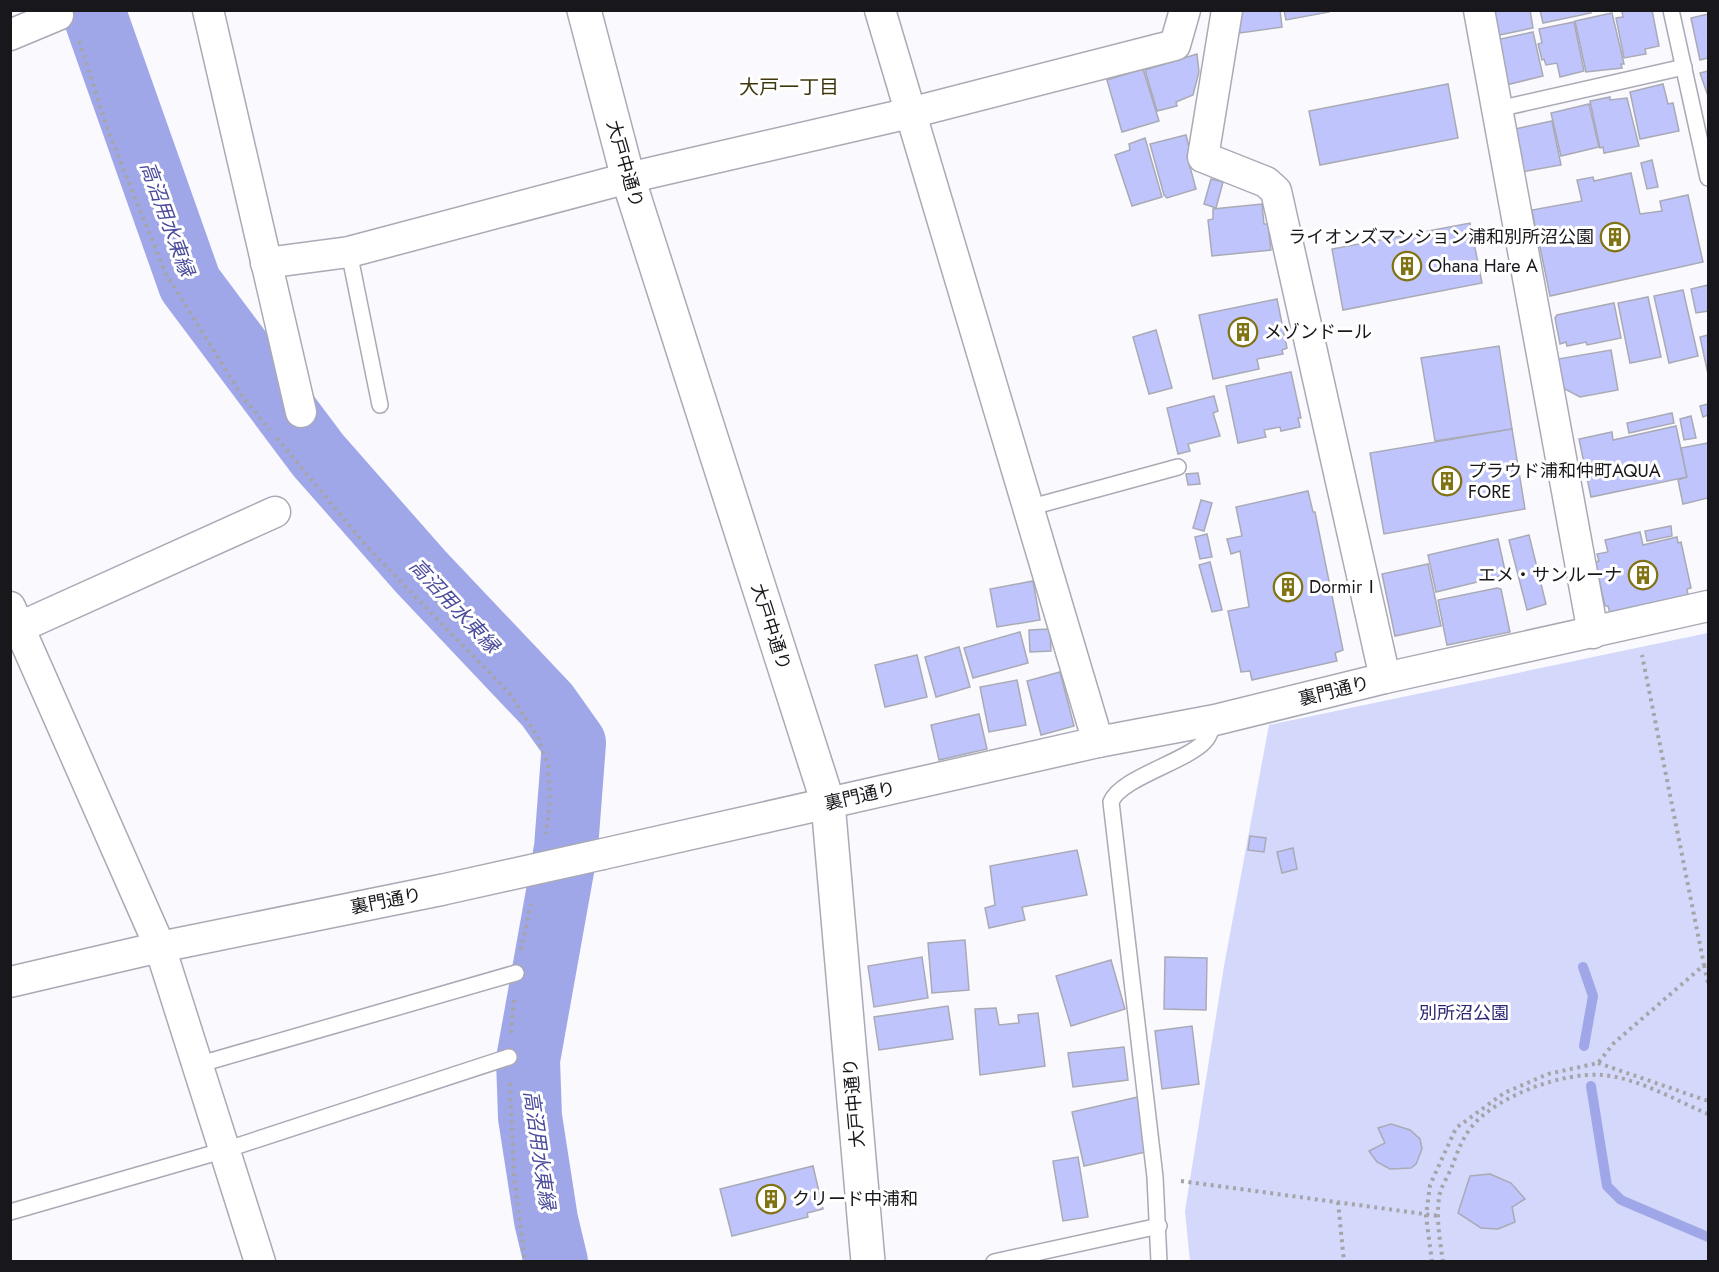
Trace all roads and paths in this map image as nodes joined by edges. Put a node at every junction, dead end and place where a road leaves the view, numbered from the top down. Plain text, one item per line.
1 (208, 10) edge
2 (584, 10) edge
3 (880, 10) edge
4 (1185, 10) edge
5 (1227, 10) edge
6 (1479, 10) edge
7 (1671, 10) edge
8 (68, 25) joint
9 (10, 34) edge
10 (1683, 67) junction
11 (1498, 109) junction
12 (910, 113) junction
13 (628, 178) junction
14 (1708, 178) edge
15 (349, 252) junction
16 (266, 263) junction
17 (380, 405) dead end
18 (301, 412) dead end
19 (1178, 467) dead end
20 (1028, 508) junction
21 (274, 512) dead end
22 (1708, 606) edge
23 (15, 617) edge
24 (1636, 622) junction
25 (1593, 633) junction
26 (1385, 678) junction
27 (1215, 720) junction
28 (1098, 742) junction
29 (828, 803) junction
30 (544, 844) dead end
31 (159, 947) junction
32 (1704, 964) junction
33 (516, 973) dead end
34 (10, 982) edge
35 (1708, 983) edge
36 (509, 1057) dead end
37 (1598, 1063) junction
38 (197, 1065) junction
39 (1708, 1101) edge
40 (1708, 1114) edge
41 (225, 1150) junction
42 (1155, 1177) junction
43 (1338, 1202) junction
44 (10, 1212) edge
45 (1426, 1216) junction
46 (1439, 1216) junction
47 (1159, 1226) junction
48 (260, 1262) edge
49 (868, 1262) edge
50 (994, 1262) edge
51 (1159, 1262) edge
52 (1344, 1262) edge
53 (1432, 1262) edge
54 (1443, 1262) edge

1 - 16 street
2 - 13 street, 大戸中通り
3 - 12 street
4 - 12 street
5 - 26 street
6 - 11 street
7 - 10 lane
8 - 9 street
8 - 30 path
10 - 11 lane
10 - 14 lane
11 - 25 street
12 - 13 street
12 - 20 street
13 - 15 street
13 - 29 street, 大戸中通り
15 - 16 street
15 - 17 lane
16 - 18 street
19 - 20 lane
20 - 28 street
21 - 23 street
22 - 24 street, 裏門通り
23 - 31 street
24 - 25 street, 裏門通り
24 - 32 path
25 - 26 street, 裏門通り
26 - 27 street, 裏門通り
27 - 28 street, 裏門通り
27 - 42 lane
28 - 29 street, 裏門通り
29 - 31 street, 裏門通り, bridge
29 - 49 street, 大戸中通り
31 - 34 street, 裏門通り
31 - 38 street
32 - 35 path
32 - 37 path
33 - 38 lane
36 - 41 lane
37 - 39 path
37 - 45 path
38 - 41 street
40 - 46 path
41 - 44 lane
41 - 48 street
42 - 43 path
42 - 47 lane
43 - 45 path
43 - 52 path
45 - 46 path
45 - 53 path
46 - 54 path
47 - 50 lane
47 - 51 lane

